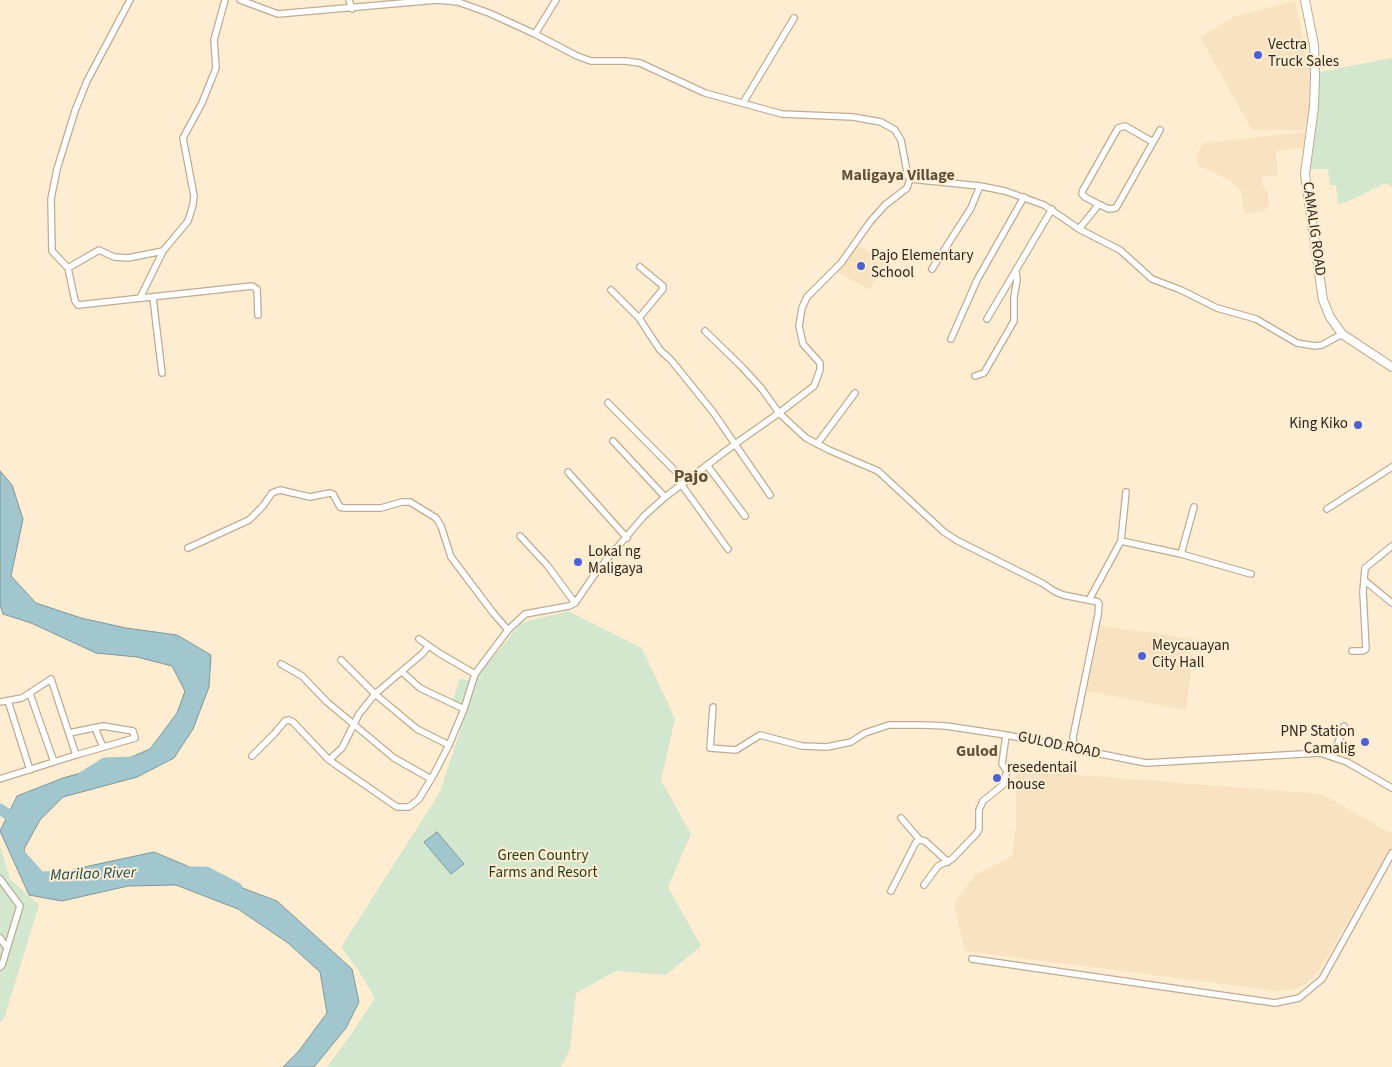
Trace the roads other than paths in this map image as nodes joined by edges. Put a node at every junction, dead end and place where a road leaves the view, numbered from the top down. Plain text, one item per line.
1 (130, 0) edge
2 (225, 0) edge
3 (240, 0) edge
4 (349, 0) edge
5 (556, 0) edge
6 (1305, 0) edge
7 (352, 9) junction
8 (794, 18) dead end
9 (535, 34) junction
10 (743, 103) junction
11 (1160, 130) dead end
12 (1154, 142) junction
13 (910, 179) junction
14 (980, 186) junction
15 (1024, 197) junction
16 (1098, 204) junction
17 (1052, 209) junction
18 (1079, 230) junction
19 (163, 251) junction
20 (640, 267) dead end
21 (68, 268) junction
22 (932, 269) dead end
23 (1016, 273) junction
24 (611, 290) dead end
25 (140, 298) junction
26 (153, 298) junction
27 (258, 315) dead end
28 (639, 318) junction
29 (987, 319) dead end
30 (705, 331) dead end
31 (1342, 334) junction
32 (951, 339) dead end
33 (1392, 367) edge
34 (162, 373) dead end
35 (975, 376) dead end
36 (855, 393) dead end
37 (608, 403) dead end
38 (780, 413) junction
39 (613, 441) dead end
40 (735, 444) junction
41 (817, 444) junction
42 (707, 465) junction
43 (1392, 468) edge
44 (568, 472) dead end
45 (683, 483) junction
46 (1126, 492) dead end
47 (770, 495) dead end
48 (665, 497) junction
49 (1194, 507) dead end
50 (1327, 509) dead end
51 (745, 516) dead end
52 (520, 536) dead end
53 (627, 538) junction
54 (1121, 541) junction
55 (1392, 546) edge
56 (188, 548) dead end
57 (728, 549) dead end
58 (1181, 554) junction
59 (1251, 574) dead end
60 (1364, 580) junction
61 (1090, 600) junction
62 (574, 603) junction
63 (1392, 603) edge
64 (508, 630) junction
65 (418, 639) dead end
66 (428, 646) junction
67 (1352, 651) dead end
68 (341, 660) dead end
69 (281, 664) dead end
70 (402, 672) junction
71 (475, 674) junction
72 (30, 694) junction
73 (375, 694) junction
74 (8, 701) junction
75 (0, 702) edge
76 (713, 706) dead end
77 (464, 709) junction
78 (354, 725) junction
79 (1344, 726) dead end
80 (96, 728) junction
81 (69, 733) junction
82 (1006, 735) junction
83 (449, 745) junction
84 (103, 747) junction
85 (1074, 749) junction
86 (76, 754) junction
87 (252, 756) dead end
88 (1333, 757) junction
89 (329, 760) junction
90 (54, 762) junction
91 (30, 770) junction
92 (0, 772) edge
93 (1, 779) edge
94 (431, 779) junction
95 (1392, 788) edge
96 (901, 818) dead end
97 (920, 840) junction
98 (1392, 853) edge
99 (948, 862) junction
100 (0, 879) edge
101 (924, 885) dead end
102 (891, 891) dead end
103 (0, 938) edge
104 (7, 948) junction
105 (972, 959) dead end
106 (0, 967) edge

1 - 21 street
2 - 19 street
3 - 7 street
4 - 7 street
5 - 9 street
6 - 31 main road, CAMALIG ROAD
7 - 9 street
8 - 10 street
9 - 10 street
10 - 13 street
11 - 12 street
12 - 16 street
12 - 16 street
13 - 14 street
13 - 38 street
14 - 15 street
14 - 22 street
15 - 17 street
15 - 32 street
16 - 18 street
17 - 18 street
17 - 23 street
18 - 31 street
19 - 21 street
19 - 25 street
20 - 28 street
21 - 25 street
23 - 29 street
23 - 35 street
24 - 28 street
25 - 26 street
26 - 27 street
26 - 34 street
28 - 40 street
30 - 38 street
31 - 33 main road, CAMALIG ROAD
36 - 41 street
37 - 45 street
38 - 40 street
38 - 41 street
39 - 48 street
40 - 42 street
40 - 47 street
41 - 61 street
42 - 45 street
42 - 51 street
43 - 50 street
44 - 53 street
45 - 48 street
45 - 57 street
46 - 54 street
48 - 53 street
49 - 58 street
52 - 62 street
53 - 62 street
54 - 58 street
54 - 61 street
55 - 60 street
56 - 64 street
58 - 59 street
60 - 63 street
60 - 67 street
61 - 85 street
62 - 64 street
64 - 71 street
65 - 66 street
66 - 70 street
66 - 71 street
68 - 73 street
69 - 78 street
70 - 73 street
70 - 77 street
71 - 77 street
72 - 74 street
72 - 81 street
72 - 90 street
73 - 78 street
73 - 83 street
74 - 75 street
74 - 91 street
76 - 82 street, GULOD ROAD
77 - 83 street
78 - 89 street
78 - 94 street
79 - 88 street
80 - 81 street
80 - 84 street
80 - 84 street
81 - 86 street
82 - 85 street, GULOD ROAD
82 - 99 street
83 - 94 street
84 - 86 street
85 - 88 street, GULOD ROAD
86 - 90 street
87 - 89 street
88 - 95 street, GULOD ROAD
89 - 94 street
90 - 91 street
91 - 93 street
92 - 93 street
96 - 97 street
97 - 99 street
97 - 102 street
98 - 105 street
99 - 101 street
100 - 104 street
103 - 104 street
104 - 106 street

